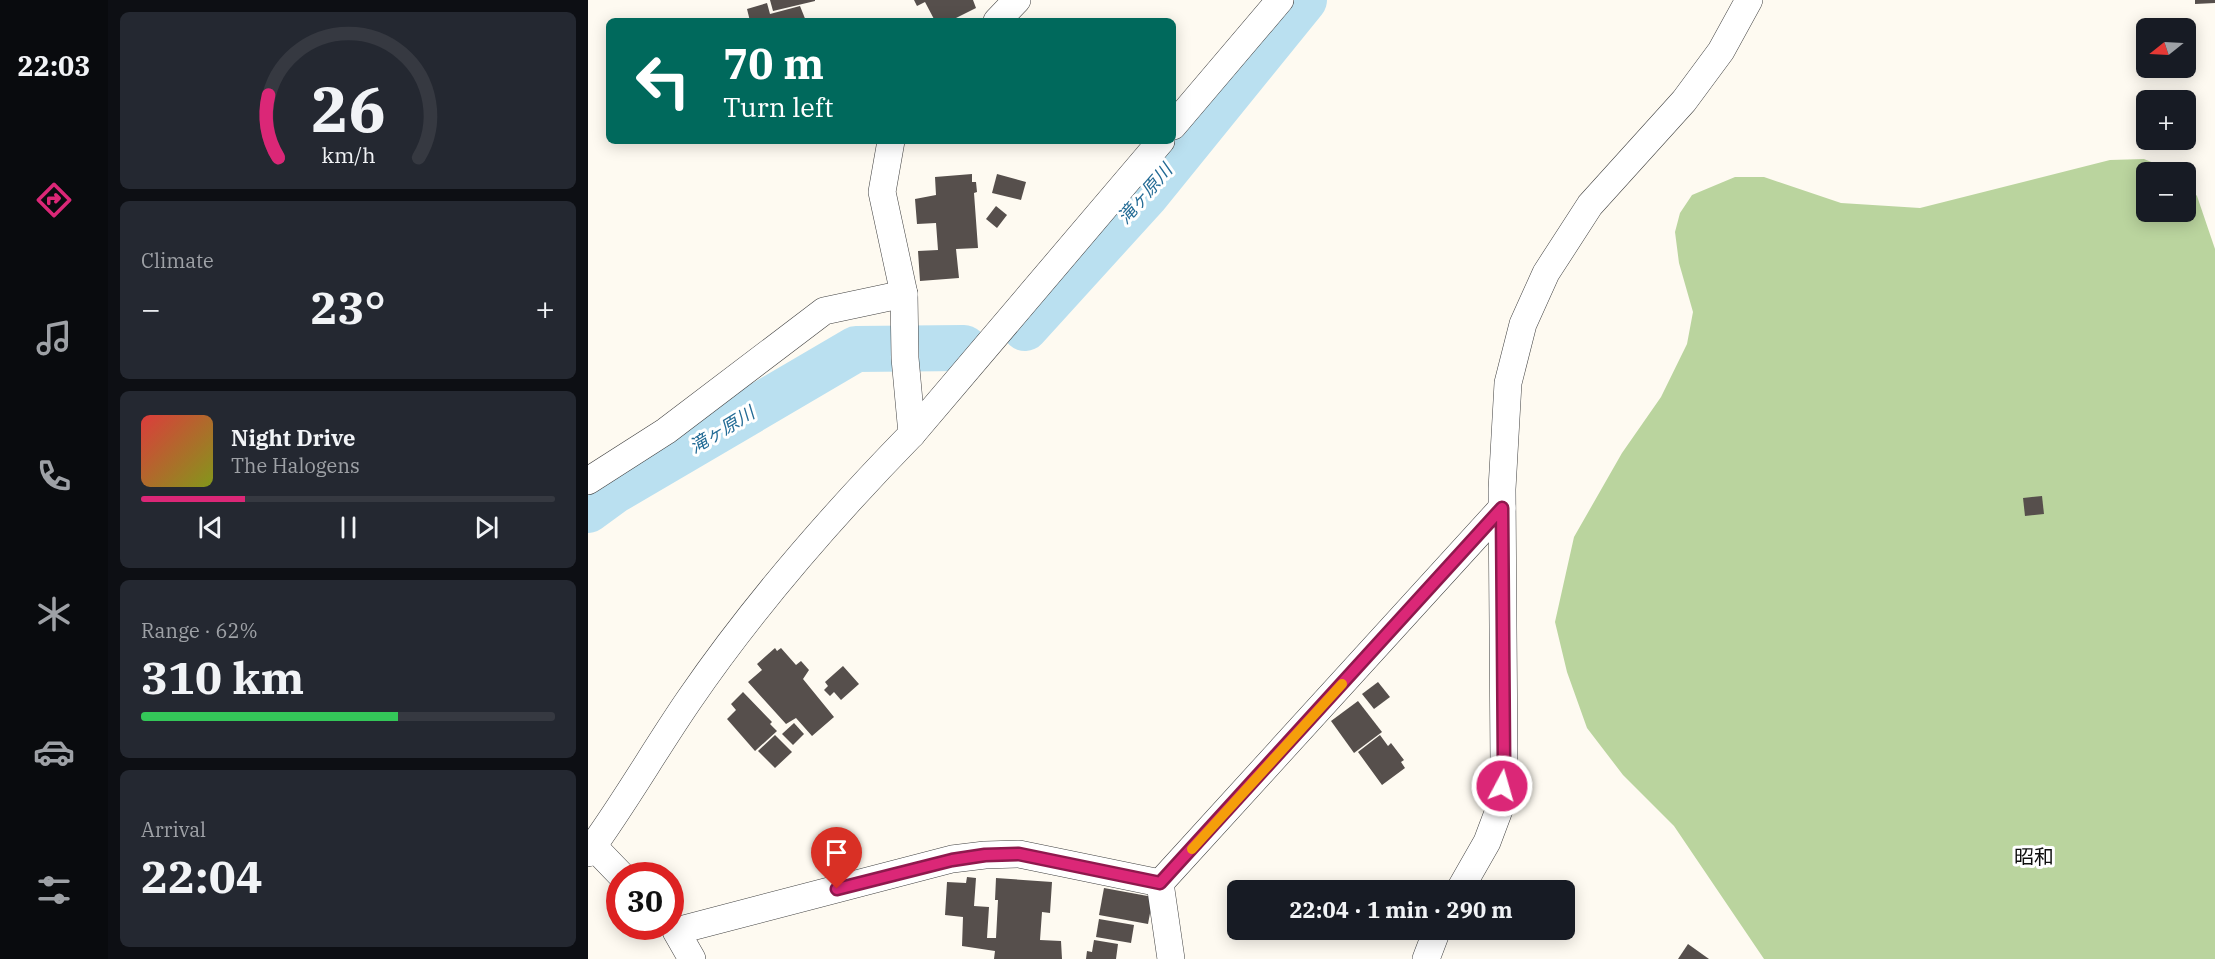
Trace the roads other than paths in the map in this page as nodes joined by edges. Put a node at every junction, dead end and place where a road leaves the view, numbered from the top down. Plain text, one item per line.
1 (1017, 0) edge
2 (1280, 0) edge
3 (1749, 0) edge
4 (1000, 18) edge
5 (1176, 122) edge
6 (890, 144) edge
7 (1158, 144) edge
8 (904, 294) junction
9 (912, 434) junction
10 (588, 481) edge
11 (1502, 508) junction
12 (591, 850) edge
13 (606, 863) edge
14 (1465, 880) edge
15 (1160, 883) junction
16 (684, 925) edge
17 (680, 940) edge
18 (1433, 940) edge
19 (692, 959) edge
20 (1171, 959) edge
21 (1426, 959) edge

1 - 4 street
2 - 5 street
3 - 11 street
6 - 8 street
7 - 9 street
8 - 9 street
8 - 10 street
9 - 12 street
11 - 14 street
11 - 15 street
12 - 13 street
15 - 16 street
15 - 20 street
17 - 19 street
18 - 21 street

